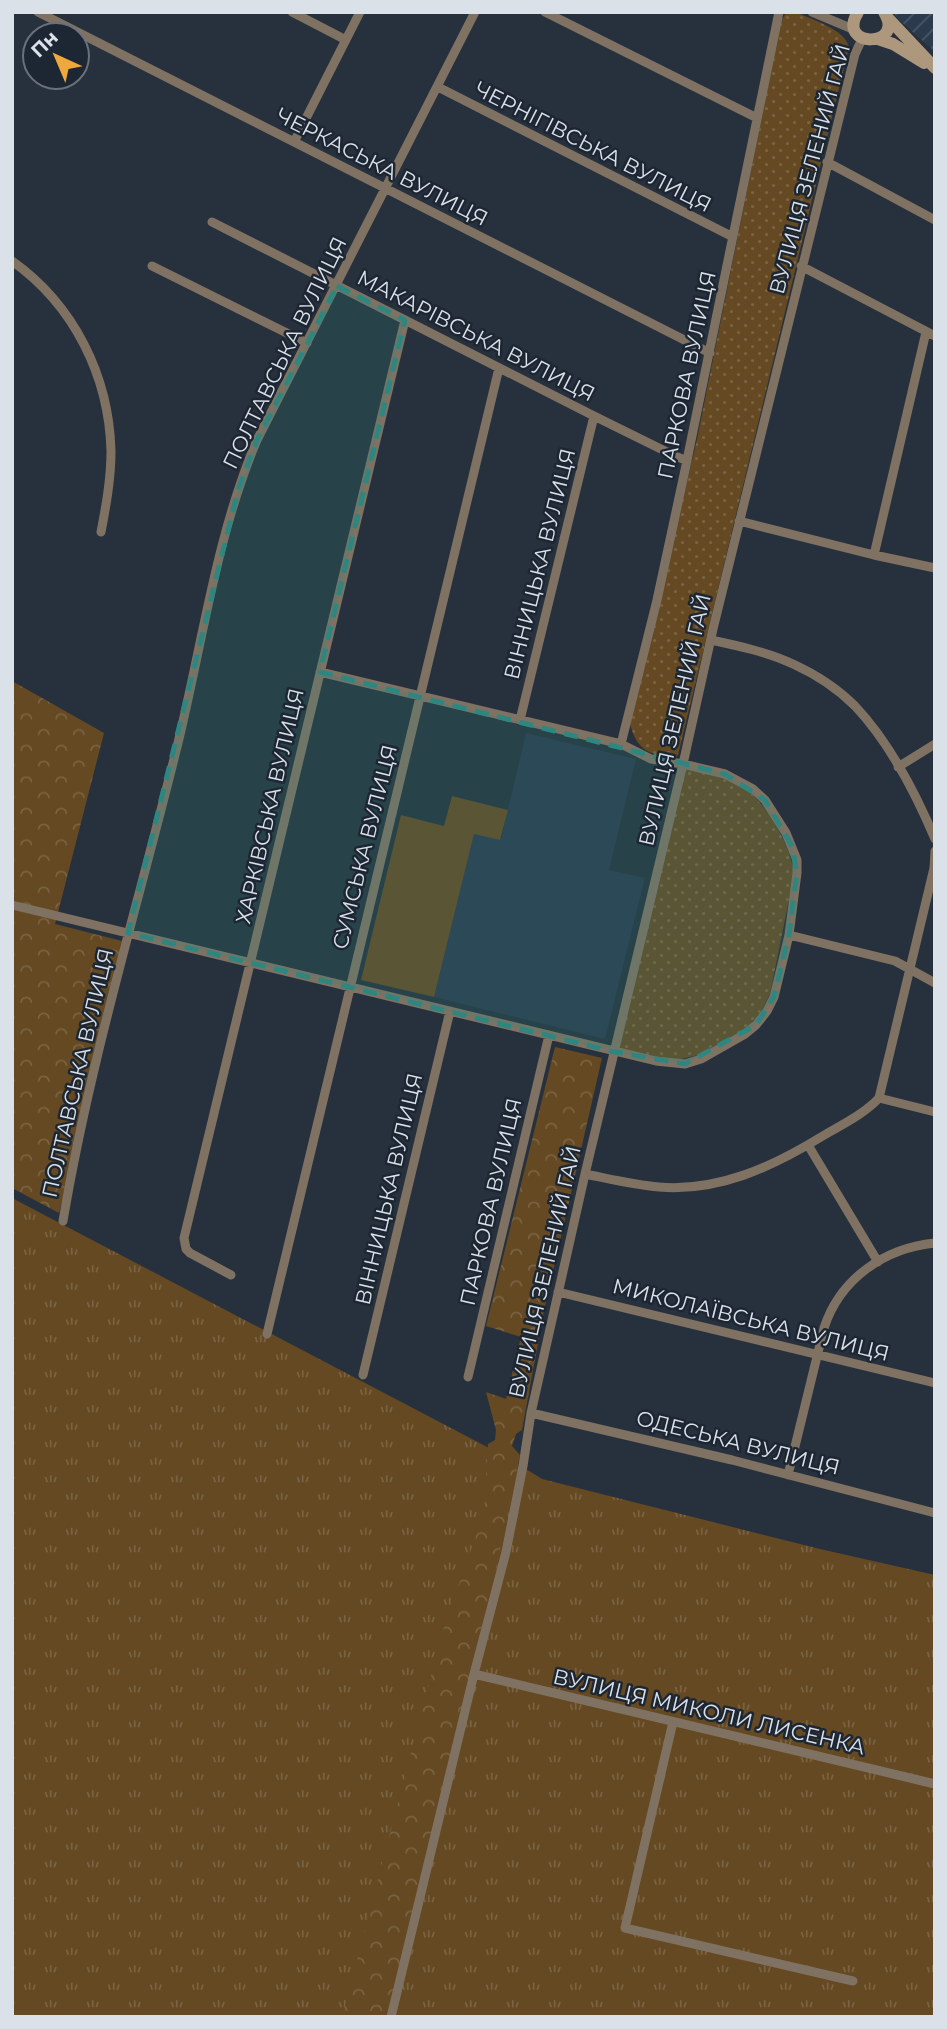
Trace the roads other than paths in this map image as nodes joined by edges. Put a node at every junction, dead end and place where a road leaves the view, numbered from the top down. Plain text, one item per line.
1 (38, 12) edge
2 (292, 12) edge
3 (360, 12) edge
4 (475, 12) edge
5 (545, 12) edge
6 (779, 12) edge
7 (812, 12) edge
8 (858, 13) edge
9 (885, 15) edge
10 (831, 20) junction
11 (859, 34) junction
12 (878, 39) junction
13 (346, 40) junction
14 (935, 68) edge
15 (438, 87) junction
16 (757, 118) junction
17 (295, 142) junction
18 (827, 162) junction
19 (386, 188) junction
20 (935, 220) edge
21 (212, 222) dead end
22 (733, 237) junction
23 (12, 261) edge
24 (152, 266) dead end
25 (802, 266) junction
26 (337, 286) junction
27 (405, 320) junction
28 (930, 334) edge
29 (307, 343) junction
30 (710, 353) junction
31 (499, 368) junction
32 (594, 416) junction
33 (687, 461) junction
34 (739, 521) junction
35 (102, 532) dead end
36 (874, 555) junction
37 (935, 568) edge
38 (711, 640) junction
39 (320, 672) junction
40 (420, 696) junction
41 (520, 720) junction
42 (621, 744) junction
43 (935, 744) edge
44 (684, 764) junction
45 (898, 767) junction
46 (935, 839) edge
47 (935, 851) edge
48 (12, 905) edge
49 (128, 933) junction
50 (789, 935) junction
51 (250, 962) junction
52 (909, 969) junction
53 (935, 983) edge
54 (349, 986) junction
55 (450, 1011) junction
56 (549, 1035) junction
57 (615, 1052) junction
58 (879, 1098) junction
59 (935, 1112) edge
60 (808, 1145) junction
61 (585, 1174) junction
62 (63, 1221) dead end
63 (935, 1243) edge
64 (878, 1262) junction
65 (231, 1275) dead end
66 (558, 1292) junction
67 (267, 1334) dead end
68 (818, 1353) junction
69 (363, 1374) dead end
70 (468, 1377) dead end
71 (935, 1382) edge
72 (531, 1413) junction
73 (788, 1475) junction
74 (935, 1513) edge
75 (474, 1674) junction
76 (673, 1722) junction
77 (935, 1784) edge
78 (853, 1981) dead end
79 (391, 2017) edge

1 - 17 street, ЧЕРКАСЬКА ВУЛИЦЯ
2 - 13 street
3 - 13 street
4 - 15 street, ПОЛТАВСЬКА ВУЛИЦЯ
5 - 16 street
6 - 16 street, ПАРКОВА ВУЛИЦЯ
7 - 10 street
8 - 10 street
8 - 11 main road
9 - 12 main road
9 - 14 main road
10 - 11 street
11 - 12 main road
11 - 18 street, ВУЛИЦЯ ЗЕЛЕНИЙ ГАЙ
12 - 14 main road
13 - 17 street
15 - 19 street, ПОЛТАВСЬКА ВУЛИЦЯ
15 - 22 street, ЧЕРНІГІВСЬКА ВУЛИЦЯ
16 - 22 street, ПАРКОВА ВУЛИЦЯ
17 - 19 street, ЧЕРКАСЬКА ВУЛИЦЯ
18 - 20 street
18 - 25 street, ВУЛИЦЯ ЗЕЛЕНИЙ ГАЙ
19 - 26 street, ПОЛТАВСЬКА ВУЛИЦЯ
19 - 30 street, ЧЕРКАСЬКА ВУЛИЦЯ
21 - 26 street, МАКАРІВСЬКА ВУЛИЦЯ
22 - 30 street, ПАРКОВА ВУЛИЦЯ
23 - 35 street
24 - 29 street
25 - 28 street
25 - 34 street, ВУЛИЦЯ ЗЕЛЕНИЙ ГАЙ
26 - 27 street, МАКАРІВСЬКА ВУЛИЦЯ
26 - 29 street, ПОЛТАВСЬКА ВУЛИЦЯ
27 - 31 street, МАКАРІВСЬКА ВУЛИЦЯ
27 - 39 street, ХАРКІВСЬКА ВУЛИЦЯ
28 - 36 street
29 - 49 street, ПОЛТАВСЬКА ВУЛИЦЯ
30 - 33 street, ПАРКОВА ВУЛИЦЯ
31 - 32 street, МАКАРІВСЬКА ВУЛИЦЯ
31 - 40 street, СУМСЬКА ВУЛИЦЯ
32 - 33 street, МАКАРІВСЬКА ВУЛИЦЯ
32 - 41 street, ВІННИЦЬКА ВУЛИЦЯ
33 - 42 street, ПАРКОВА ВУЛИЦЯ
34 - 36 street
34 - 38 street, ВУЛИЦЯ ЗЕЛЕНИЙ ГАЙ
36 - 37 street
38 - 44 street, ВУЛИЦЯ ЗЕЛЕНИЙ ГАЙ
38 - 45 street
39 - 40 street, ПОЛТАВСЬКА ВУЛИЦЯ
39 - 51 street, ХАРКІВСЬКА ВУЛИЦЯ
40 - 41 street, ПОЛТАВСЬКА ВУЛИЦЯ
40 - 54 street, СУМСЬКА ВУЛИЦЯ
41 - 42 street, ПОЛТАВСЬКА ВУЛИЦЯ
42 - 44 street, ПОЛТАВСЬКА ВУЛИЦЯ
43 - 45 street
44 - 50 street, ПОЛТАВСЬКА ВУЛИЦЯ
44 - 57 street, ВУЛИЦЯ ЗЕЛЕНИЙ ГАЙ
45 - 46 street
47 - 52 street
48 - 49 street, ПОЛТАВСЬКА ВУЛИЦЯ
49 - 51 street, ПОЛТАВСЬКА ВУЛИЦЯ
49 - 62 street, ПОЛТАВСЬКА ВУЛИЦЯ
50 - 52 street
50 - 57 street, ПОЛТАВСЬКА ВУЛИЦЯ
51 - 54 street, ПОЛТАВСЬКА ВУЛИЦЯ
51 - 65 street, ХАРКІВСЬКА ВУЛИЦЯ
52 - 53 street
52 - 58 street
54 - 55 street, ПОЛТАВСЬКА ВУЛИЦЯ
54 - 67 street, СУМСЬКА ВУЛИЦЯ
55 - 56 street, ПОЛТАВСЬКА ВУЛИЦЯ
55 - 69 street, ВІННИЦЬКА ВУЛИЦЯ
56 - 57 street, ПОЛТАВСЬКА ВУЛИЦЯ
56 - 70 street, ПАРКОВА ВУЛИЦЯ
57 - 61 street, ВУЛИЦЯ ЗЕЛЕНИЙ ГАЙ
58 - 59 street
58 - 60 street
60 - 61 street
60 - 64 street
61 - 66 street, ВУЛИЦЯ ЗЕЛЕНИЙ ГАЙ
63 - 64 street
64 - 68 street
66 - 68 street, МИКОЛАЇВСЬКА ВУЛИЦЯ
66 - 72 street, ВУЛИЦЯ ЗЕЛЕНИЙ ГАЙ
68 - 71 street, МИКОЛАЇВСЬКА ВУЛИЦЯ
68 - 73 street
72 - 73 street, ОДЕСЬКА ВУЛИЦЯ
72 - 75 street, ВУЛИЦЯ ЗЕЛЕНИЙ ГАЙ
73 - 74 street, ОДЕСЬКА ВУЛИЦЯ
75 - 76 street, ВУЛИЦЯ МИКОЛИ ЛИСЕНКА
75 - 79 street, ВУЛИЦЯ ЗЕЛЕНИЙ ГАЙ
76 - 77 street, ВУЛИЦЯ МИКОЛИ ЛИСЕНКА
76 - 78 street

